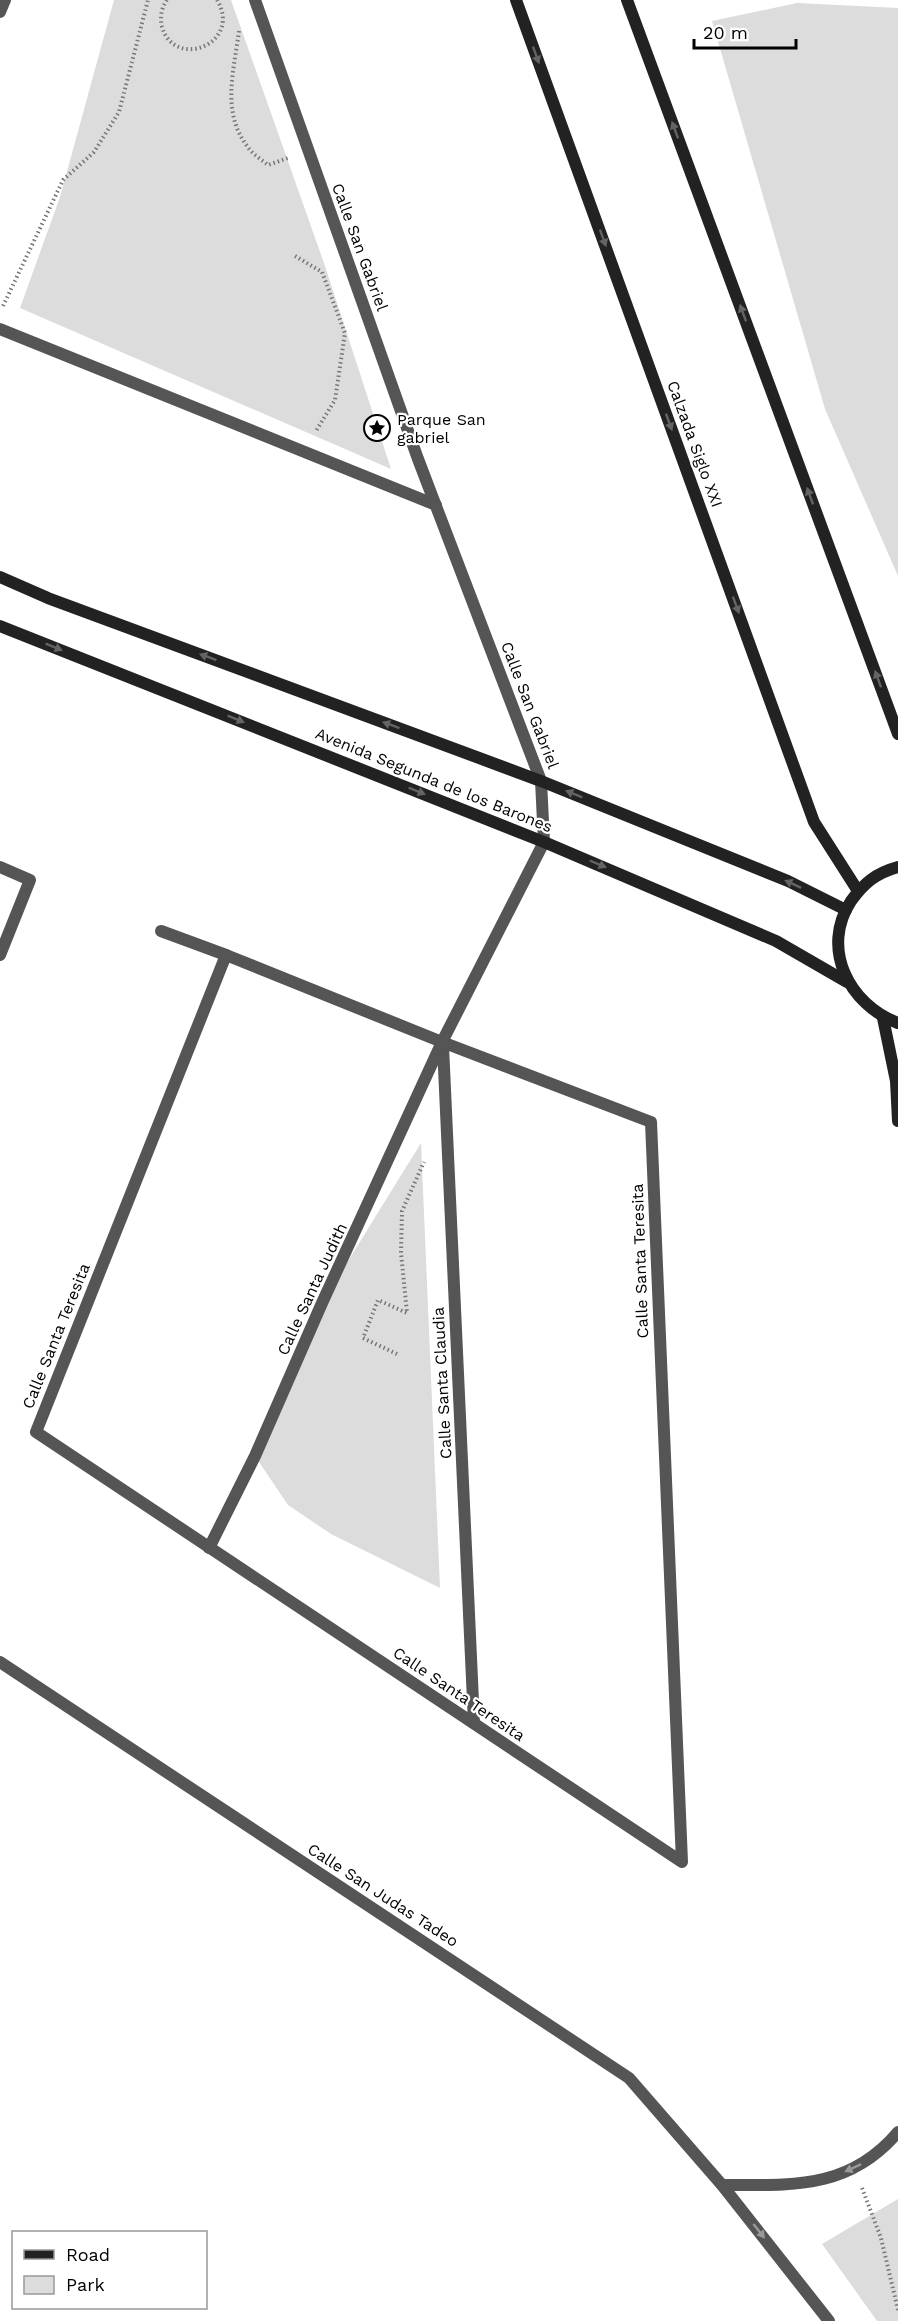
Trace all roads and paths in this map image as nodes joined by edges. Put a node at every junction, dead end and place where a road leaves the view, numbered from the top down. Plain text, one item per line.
1 (5, 0) edge
2 (148, 0) edge
3 (167, 0) edge
4 (255, 0) edge
5 (516, 0) edge
6 (627, 0) edge
7 (219, 1) edge
8 (0, 12) edge
9 (241, 22) dead end
10 (309, 151) junction
11 (295, 256) dead end
12 (0, 313) edge
13 (0, 329) edge
14 (304, 452) junction
15 (436, 505) junction
16 (0, 577) edge
17 (0, 626) edge
18 (898, 734) edge
19 (541, 781) junction
20 (544, 842) junction
21 (0, 867) edge
22 (898, 867) edge
23 (858, 891) junction
24 (846, 910) junction
25 (161, 931) dead end
26 (0, 955) edge
27 (226, 955) junction
28 (847, 982) junction
29 (883, 1018) junction
30 (898, 1023) edge
31 (442, 1042) junction
32 (898, 1121) edge
33 (426, 1158) dead end
34 (397, 1354) dead end
35 (209, 1548) junction
36 (0, 1662) edge
37 (474, 1723) junction
38 (898, 2132) edge
39 (854, 2168) junction
40 (722, 2185) junction
41 (898, 2310) edge
42 (829, 2321) edge

1 - 8 street
2 - 12 path
3 - 7 path
4 - 10 street, Calle San Gabriel
5 -> 23 main road, Calzada Siglo XXI
18 -> 6 main road
9 - 10 path
10 - 15 street, Calle San Gabriel
11 - 14 path
13 - 14 street
14 - 15 street
15 - 19 street, Calle San Gabriel
19 -> 16 main road, Avenida Segunda de los Barones
17 -> 20 main road, Avenida Segunda de los Barones
19 - 20 street, Calle San Gabriel
24 -> 19 main road, Avenida Segunda de los Barones
20 -> 28 main road, Avenida Segunda de los Barones
20 - 31 street, Calle Santa Judith
21 - 26 street
22 - 23 main road
23 - 24 main road
24 - 28 main road
25 - 27 street
27 - 31 street, Calle Santa Teresita
27 - 35 street, Calle Santa Teresita
28 - 29 main road
29 - 30 main road
29 - 32 main road
31 - 35 street, Calle Santa Judith
31 - 37 street, Calle Santa Claudia
31 - 37 street, Calle Santa Teresita
33 - 34 path
35 - 37 street, Calle Santa Teresita
36 - 40 street, Calle San Judas Tadeo
38 - 39 street
39 -> 40 street
39 - 41 path
40 -> 42 street, Calle San Judas Tadeo

